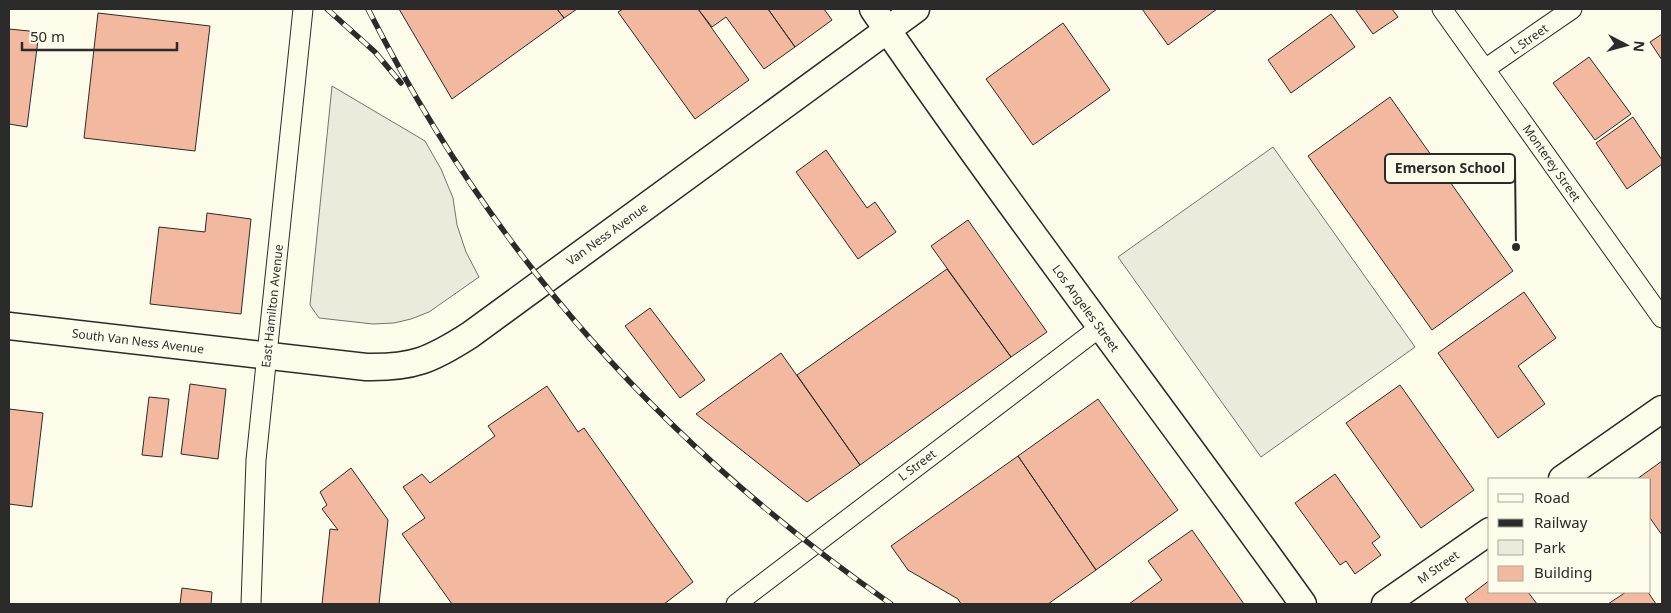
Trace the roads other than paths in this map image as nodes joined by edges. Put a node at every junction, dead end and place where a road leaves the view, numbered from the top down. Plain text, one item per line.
1 (303, 9) edge
2 (916, 9) edge
3 (1442, 9) edge
4 (1572, 9) edge
5 (880, 19) edge
6 (1485, 69) junction
7 (1662, 318) edge
8 (9, 326) edge
9 (1099, 328) junction
10 (267, 357) junction
11 (1662, 409) edge
12 (1563, 478) edge
13 (1488, 531) edge
14 (251, 604) edge
15 (736, 604) edge
16 (1303, 604) edge
17 (1385, 604) edge

1 - 10 street, East Hamilton Avenue
2 - 5 street, Van Ness Avenue
3 - 6 street, Monterey Street
4 - 6 street, L Street
5 - 9 street, Los Angeles Street
5 - 10 street, Van Ness Avenue
6 - 7 street, Monterey Street
8 - 10 street, South Van Ness Avenue
9 - 15 street, L Street
9 - 16 street, Los Angeles Street
10 - 14 street, East Hamilton Avenue
11 - 12 street
13 - 17 street, M Street

